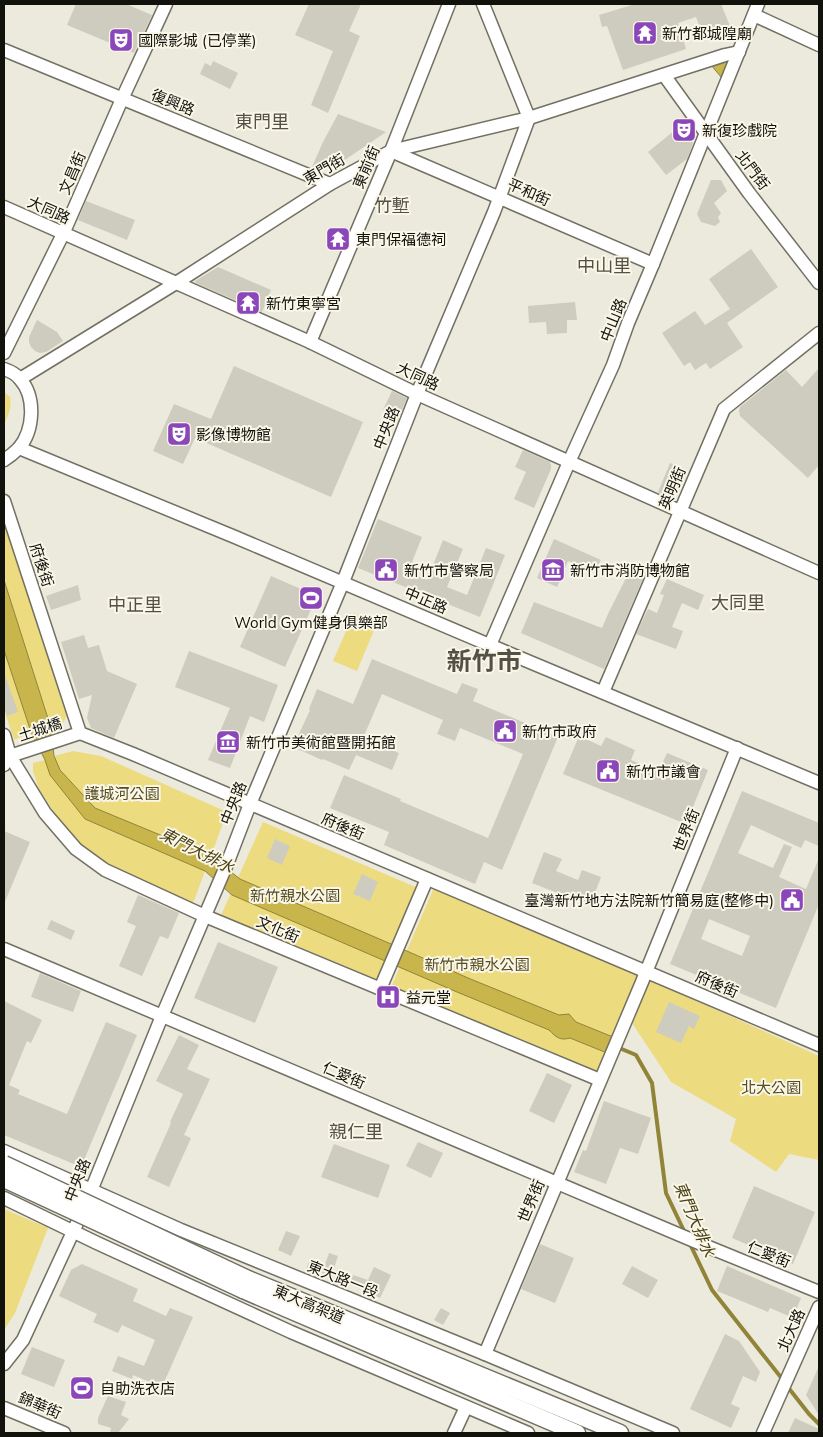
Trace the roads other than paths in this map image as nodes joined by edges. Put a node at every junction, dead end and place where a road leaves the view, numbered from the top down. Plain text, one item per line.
1 (166, 4) edge
2 (449, 4) edge
3 (483, 4) edge
4 (756, 9) edge
5 (819, 45) edge
6 (4, 50) edge
7 (739, 52) junction
8 (664, 75) junction
9 (122, 99) junction
10 (529, 118) junction
11 (706, 134) junction
12 (391, 151) junction
13 (330, 184) junction
14 (500, 197) junction
15 (4, 207) edge
16 (63, 234) junction
17 (653, 264) junction
18 (176, 283) junction
19 (819, 283) edge
20 (819, 333) edge
21 (310, 342) junction
22 (4, 353) edge
23 (4, 369) edge
24 (20, 379) junction
25 (417, 394) junction
26 (19, 448) junction
27 (4, 460) edge
28 (569, 462) junction
29 (4, 501) edge
30 (680, 511) junction
31 (819, 573) edge
32 (343, 582) junction
33 (490, 645) junction
34 (603, 692) junction
35 (80, 733) junction
36 (4, 734) edge
37 (737, 748) junction
38 (7, 760) edge
39 (819, 783) edge
40 (250, 804) junction
41 (427, 879) junction
42 (205, 916) junction
43 (4, 949) edge
44 (646, 972) junction
45 (380, 989) junction
46 (162, 1016) junction
47 (819, 1044) edge
48 (600, 1080) junction
49 (4, 1151) edge
50 (4, 1164) edge
51 (4, 1179) edge
52 (557, 1182) junction
53 (91, 1190) junction
54 (4, 1198) edge
55 (72, 1231) junction
56 (246, 1285) junction
57 (819, 1292) edge
58 (819, 1307) edge
59 (485, 1354) junction
60 (4, 1364) edge
61 (466, 1407) junction
62 (4, 1408) edge
63 (64, 1433) edge
64 (454, 1433) edge
65 (528, 1433) edge
66 (578, 1433) edge
67 (620, 1433) edge
68 (673, 1433) edge
69 (763, 1433) edge

1 - 9 street, 文昌街
2 - 12 street, 東前街
3 - 10 street
4 - 5 street
4 - 7 street, 中山路
6 - 9 street, 復興路
7 - 8 street, 東門街
7 - 11 street, 中山路
8 - 10 street, 東門街
8 - 11 street, 北門街
9 - 13 street, 復興路
9 - 16 street, 文昌街
10 - 12 street, 東門街
10 - 14 street, 中央路
11 - 17 street, 中山路
11 - 19 street, 北門街
12 - 13 street, 東門街
12 - 14 street, 平和街
12 - 21 street, 東前街
13 - 18 street, 東門街
14 - 17 street, 平和街
14 - 25 street, 中央路
15 - 16 street, 大同路
16 - 18 street, 大同路
16 - 22 street, 文昌街
17 - 28 street, 中山路
18 - 21 street, 大同路
18 - 24 street, 東門街
20 - 30 street, 英明街
21 - 25 street, 大同路
23 - 24 street
24 - 26 street
25 - 28 street, 大同路
25 - 32 street, 中央路
26 - 27 street
26 - 32 street, 中正路
28 - 30 street, 大同路
28 - 33 street, 中山路
29 - 35 street, 府後街
30 - 31 street, 大同路
30 - 34 street, 英明街
32 - 33 street, 中正路
32 - 40 street, 中央路
33 - 34 street, 中正路
34 - 37 street, 中正路
35 - 38 street, 土城橋
35 - 40 street, 府後街
36 - 38 street, 文化街
37 - 39 street, 中正路
37 - 44 street, 世界街
38 - 42 street, 文化街
40 - 41 street, 府後街
40 - 42 street, 中央路
41 - 44 street, 府後街
41 - 45 street
42 - 45 street, 文化街
42 - 46 street, 中央路
43 - 46 street, 仁愛街
44 - 47 street, 府後街
44 - 48 street, 世界街
45 - 48 street, 文化街
46 - 52 street, 仁愛街
46 - 53 street, 中央路
48 - 52 street, 世界街
49 - 53 street, 東大路一段
50 - 56 main road, 東大高架道, bridge
51 - 56 main road, 東大高架道, bridge
52 - 57 street, 仁愛街
52 - 59 street, 世界街
53 - 55 street, 中央路
53 - 59 street, 東大路一段
54 - 55 street
55 - 60 street, 中央路
55 - 61 street
56 - 66 main road, 東大高架道
56 - 67 main road, 東大高架道
58 - 69 street, 北大路
59 - 68 street, 東大路一段
61 - 64 street
61 - 65 street
62 - 63 street, 錦華街

